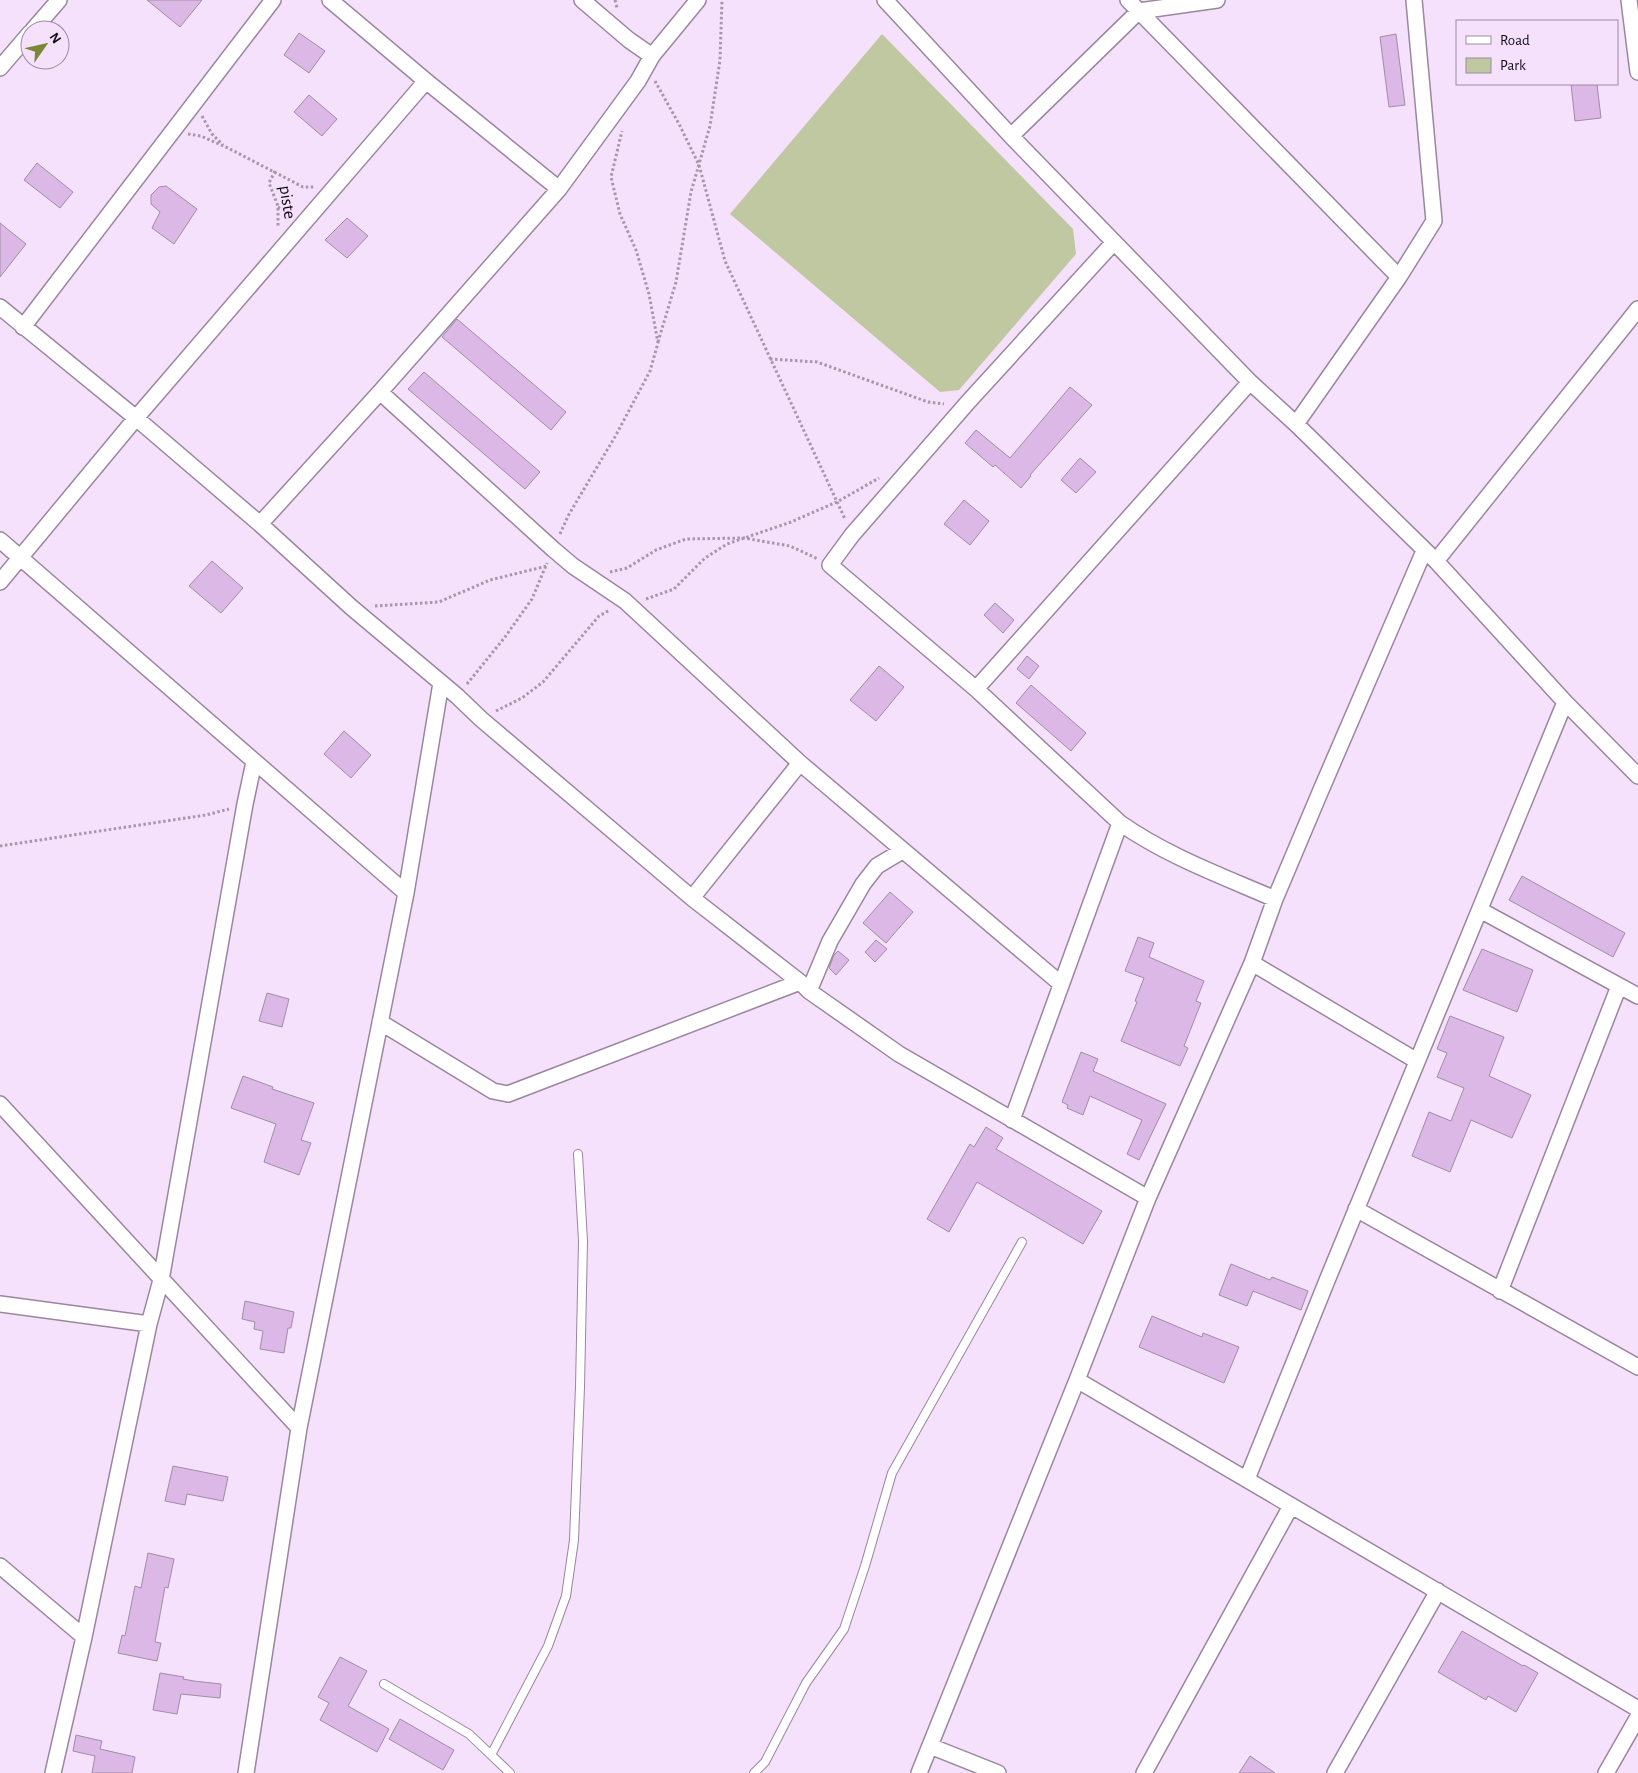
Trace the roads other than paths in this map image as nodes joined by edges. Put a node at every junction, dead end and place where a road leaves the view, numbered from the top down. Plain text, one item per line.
1 (59, 0) edge
2 (273, 0) edge
3 (330, 0) edge
4 (582, 0) edge
5 (698, 0) edge
6 (885, 0) edge
7 (1128, 0) edge
8 (1217, 0) edge
9 (1414, 0) edge
10 (1629, 0) edge
11 (1139, 11) junction
12 (42, 20) edge
13 (20, 45) edge
14 (649, 62) junction
15 (0, 68) edge
16 (1638, 72) edge
17 (426, 82) junction
18 (1011, 136) junction
19 (559, 189) junction
20 (1114, 242) junction
21 (1399, 277) junction
22 (0, 307) edge
23 (1638, 309) edge
24 (23, 328) junction
25 (1250, 382) junction
26 (380, 392) junction
27 (136, 418) junction
28 (1296, 424) junction
29 (260, 524) junction
30 (0, 540) edge
31 (1424, 551) junction
32 (20, 558) junction
33 (1436, 562) junction
34 (0, 582) edge
35 (441, 683) junction
36 (976, 689) junction
37 (1565, 702) junction
38 (254, 762) junction
39 (800, 763) junction
40 (1638, 776) edge
41 (1120, 823) junction
42 (902, 851) junction
43 (406, 892) junction
44 (692, 898) junction
45 (1275, 900) junction
46 (1480, 910) junction
47 (1252, 963) junction
48 (1061, 984) junction
49 (804, 986) junction
50 (1619, 986) junction
51 (1638, 996) edge
52 (380, 1022) junction
53 (1417, 1061) junction
54 (0, 1104) edge
55 (1012, 1120) junction
56 (578, 1154) dead end
57 (1148, 1198) junction
58 (1356, 1209) junction
59 (1022, 1242) dead end
60 (162, 1280) junction
61 (1500, 1291) junction
62 (0, 1304) edge
63 (149, 1324) junction
64 (1638, 1367) edge
65 (1077, 1380) junction
66 (299, 1428) junction
67 (1247, 1479) junction
68 (1291, 1506) junction
69 (0, 1566) edge
70 (1438, 1591) junction
71 (84, 1637) junction
72 (384, 1684) dead end
73 (1638, 1709) edge
74 (1638, 1717) edge
75 (930, 1746) junction
76 (491, 1755) junction
77 (53, 1773) edge
78 (246, 1773) edge
79 (510, 1773) edge
80 (754, 1773) edge
81 (919, 1773) edge
82 (998, 1773) edge
83 (1144, 1773) edge
84 (1335, 1773) edge
85 (1606, 1773) edge

1 - 12 street
2 - 24 street
3 - 17 street
4 - 14 street
5 - 14 street
6 - 18 street
7 - 11 street
8 - 11 street
9 - 21 street
10 - 16 street
11 - 18 street
11 - 21 street
13 - 15 street
14 - 19 street
17 - 19 street
17 - 27 street
18 - 20 street
19 - 26 street
20 - 25 street
20 - 36 street
21 - 28 street
22 - 24 street
23 - 33 street
24 - 27 street
25 - 28 street
25 - 36 street
26 - 29 street
26 - 39 street
27 - 29 street
27 - 32 street
28 - 31 street
29 - 35 street
30 - 32 street
31 - 33 street
31 - 45 street
32 - 34 street
32 - 38 street
33 - 37 street
35 - 43 street
35 - 44 street
36 - 41 street
37 - 40 street
37 - 46 street
38 - 43 street
38 - 60 street
39 - 42 street
39 - 44 street
41 - 45 street
41 - 48 street
42 - 48 street
42 - 49 street
43 - 52 street
44 - 49 street
45 - 47 street
46 - 50 street
46 - 53 street
47 - 53 street
47 - 57 street
48 - 55 street
49 - 52 street
49 - 55 street
50 - 51 street
50 - 61 street
52 - 66 street
53 - 58 street
54 - 60 street
55 - 57 street
56 - 76 lane
57 - 65 street
58 - 61 street
58 - 67 street
59 - 80 lane
60 - 63 street
60 - 66 street
61 - 64 street
62 - 63 street
63 - 71 street
65 - 67 street
65 - 75 street
66 - 78 street
67 - 68 street
68 - 70 street
68 - 83 street
69 - 71 street
70 - 73 street
70 - 84 street
71 - 77 street
72 - 76 lane
74 - 85 street
75 - 81 street
75 - 82 street
76 - 79 lane

